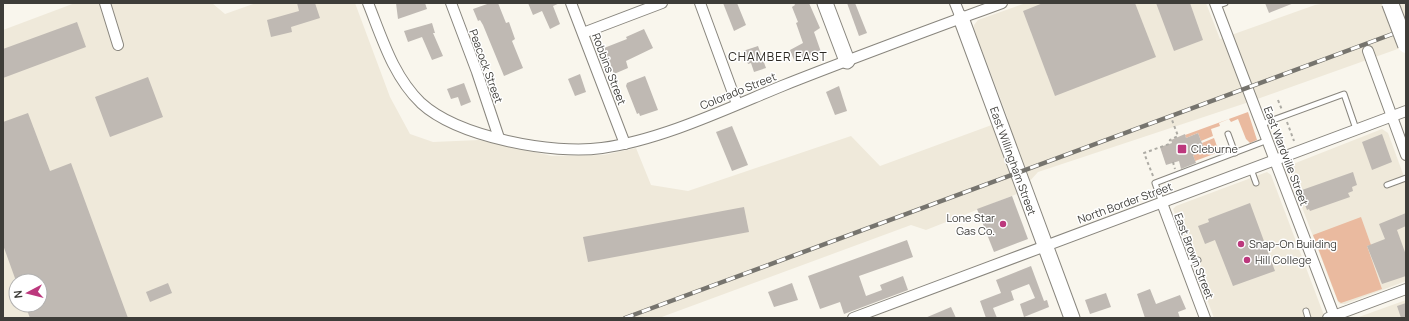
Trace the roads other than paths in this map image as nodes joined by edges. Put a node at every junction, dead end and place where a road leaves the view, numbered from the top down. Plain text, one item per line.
1 (105, 3) edge
2 (368, 3) edge
3 (451, 3) edge
4 (571, 3) edge
5 (662, 3) edge
6 (700, 3) edge
7 (826, 3) edge
8 (955, 3) edge
9 (1002, 3) edge
10 (1390, 3) edge
11 (1219, 4) edge
12 (961, 18) junction
13 (583, 33) junction
14 (118, 45) dead end
15 (1406, 45) edge
16 (1368, 51) dead end
17 (847, 61) junction
18 (737, 104) junction
19 (1406, 111) edge
20 (1392, 116) junction
21 (1262, 124) junction
22 (1356, 129) junction
23 (1228, 134) dead end
24 (498, 138) junction
25 (1268, 140) junction
26 (625, 144) junction
27 (1235, 153) junction
28 (1406, 155) edge
29 (1275, 160) junction
30 (1251, 169) junction
31 (1406, 178) edge
32 (1256, 183) dead end
33 (1387, 185) dead end
34 (1162, 203) junction
35 (1044, 246) junction
36 (1198, 260) dead end
37 (1185, 264) junction
38 (1406, 289) edge
39 (1306, 311) dead end
40 (1332, 317) edge
41 (853, 318) edge
42 (1072, 318) edge
43 (1205, 318) edge
44 (1308, 318) edge

1 - 14 street
2 - 24 street, Colorado Street
3 - 24 street, Peacock Street
4 - 13 street, Robbins Street
5 - 13 street
6 - 18 street
7 - 17 street
8 - 12 street, East Willingham Street
9 - 12 street, Colorado Street
10 - 15 main road, bridge
11 - 21 street, East Wardville Street
12 - 17 street, Colorado Street
12 - 35 street, East Willingham Street
13 - 26 street, Robbins Street
16 - 20 street
17 - 18 street, Colorado Street
18 - 26 street, Colorado Street
19 - 20 street, North Border Street
20 - 22 street, North Border Street
20 - 28 street
21 - 22 lane
21 - 25 street, East Wardville Street
22 - 29 street, North Border Street
23 - 27 lane
24 - 26 street, Colorado Street
25 - 27 lane
25 - 29 street, East Wardville Street
27 - 34 lane
29 - 30 street, North Border Street
29 - 40 street, East Wardville Street
30 - 32 lane
30 - 34 street, North Border Street
31 - 33 lane
34 - 35 street, North Border Street
34 - 37 street, East Brown Street
35 - 41 street, North Border Street
35 - 42 street, East Willingham Street
36 - 37 lane
37 - 43 street, East Brown Street
38 - 40 street
39 - 44 lane

